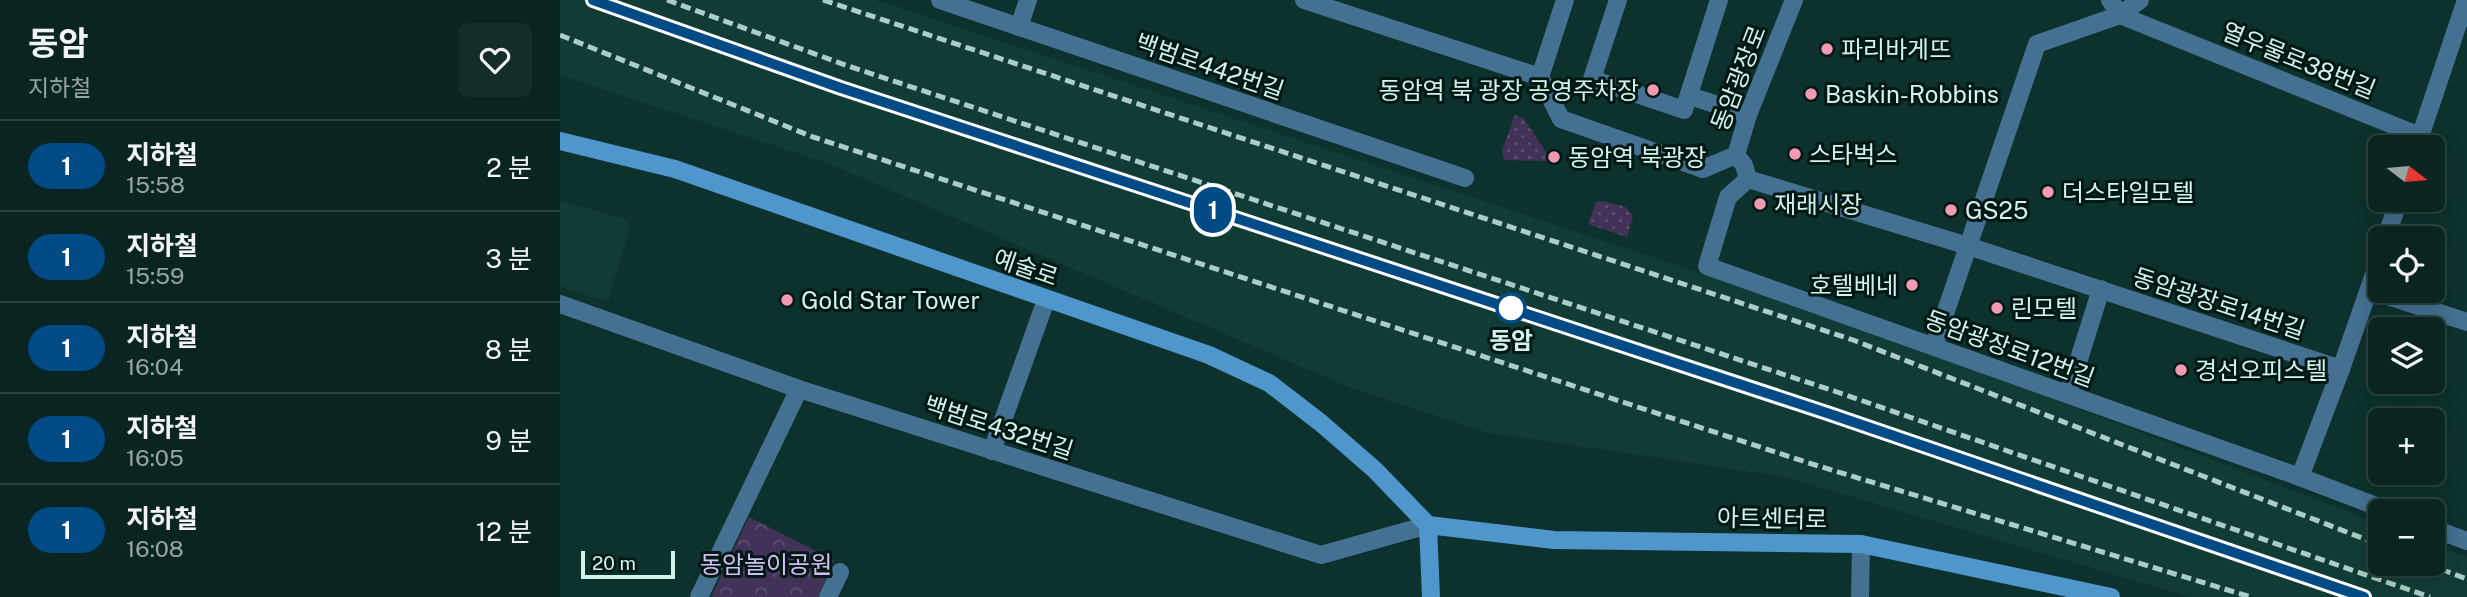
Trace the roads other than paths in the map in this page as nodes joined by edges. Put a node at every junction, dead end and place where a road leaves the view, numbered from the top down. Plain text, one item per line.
1 (940, 0) edge
2 (1028, 0) edge
3 (1565, 0) edge
4 (1618, 0) edge
5 (1719, 0) edge
6 (1794, 0) edge
7 (2140, 0) edge
8 (2466, 0) edge
9 (1314, 2) edge
10 (2115, 7) edge
11 (1019, 27) junction
12 (2460, 39) edge
13 (1540, 77) junction
14 (1690, 96) junction
15 (1748, 115) junction
16 (2404, 135) edge
17 (2420, 135) edge
18 (560, 141) edge
19 (1736, 155) junction
20 (1465, 178) dead end
21 (1748, 179) junction
22 (1968, 246) junction
23 (2101, 289) junction
24 (2368, 293) edge
25 (1046, 300) junction
26 (2409, 303) edge
27 (560, 304) edge
28 (2467, 322) edge
29 (1934, 346) junction
30 (2341, 369) junction
31 (799, 388) junction
32 (2068, 394) junction
33 (992, 451) junction
34 (2300, 477) junction
35 (2368, 503) edge
36 (1428, 526) junction
37 (2445, 533) edge
38 (2467, 541) edge
39 (1861, 544) junction
40 (840, 572) dead end
41 (699, 597) edge
42 (828, 597) edge
43 (1431, 597) edge
44 (1860, 597) edge
45 (2111, 597) edge

1 - 11 street, 백범로442번길
2 - 11 street
3 - 13 street
4 - 14 street
5 - 14 street
6 - 15 street, 동암광장로
7 - 10 street
8 - 12 street
9 - 13 street
10 - 16 street, 열우물로38번길
10 - 22 street
11 - 20 street, 백범로442번길
12 - 17 street
13 - 19 street, 동암광장로
14 - 15 street
15 - 19 street, 동암광장로
18 - 25 street, 예술로
19 - 21 street
21 - 22 street, 동암광장로14번길
21 - 29 street, 동암광장로12번길
22 - 23 street, 동암광장로14번길
22 - 29 street
23 - 30 street, 동암광장로14번길
23 - 32 street
24 - 30 street
25 - 33 street
25 - 36 street, 예술로
26 - 28 street
27 - 31 street, 백범로432번길
29 - 32 street, 동암광장로12번길
30 - 34 street
31 - 33 street, 백범로432번길
31 - 41 street
32 - 34 street, 동암광장로12번길
33 - 36 street, 백범로432번길
34 - 35 street, 동암광장로12번길
36 - 39 street, 아트센터로
36 - 43 street
37 - 38 street
39 - 44 street
39 - 45 street, 아트센터로
40 - 42 street

